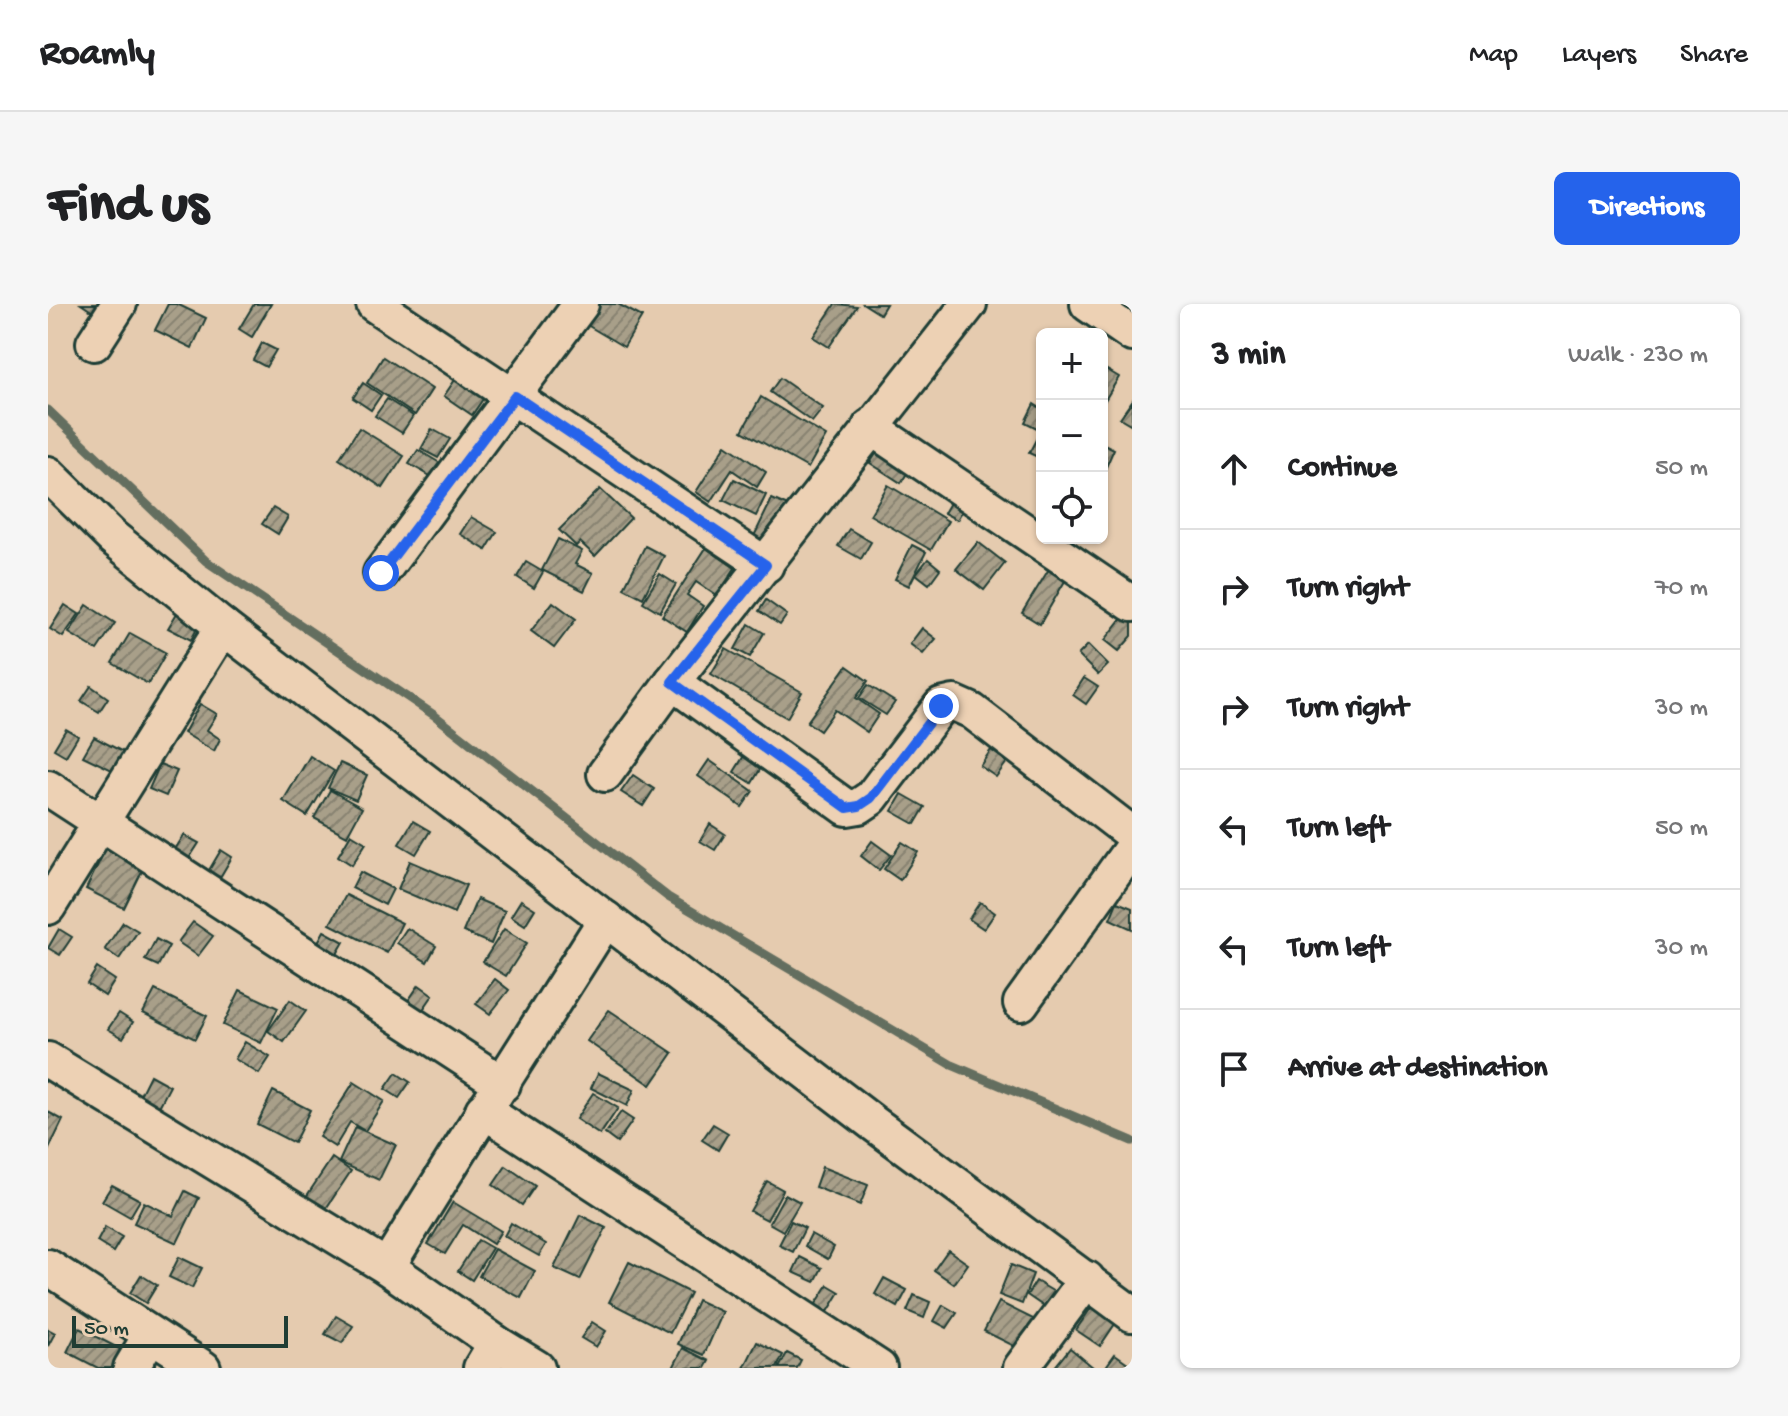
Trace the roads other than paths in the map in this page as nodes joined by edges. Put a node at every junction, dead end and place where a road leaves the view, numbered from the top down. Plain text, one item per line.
1 (119, 304) edge
2 (374, 304) edge
3 (581, 304) edge
4 (969, 304) edge
5 (1088, 304) edge
6 (1132, 334) edge
7 (94, 343) dead end
8 (515, 396) junction
9 (870, 427) junction
10 (48, 474) edge
11 (766, 565) junction
12 (381, 573) dead end
13 (1132, 604) edge
14 (223, 627) junction
15 (672, 682) junction
16 (605, 774) dead end
17 (48, 788) edge
18 (100, 823) junction
19 (1132, 834) edge
20 (1132, 848) edge
21 (48, 907) edge
22 (606, 919) junction
23 (1021, 1003) dead end
24 (48, 1060) edge
25 (493, 1097) junction
26 (48, 1267) edge
27 (387, 1267) junction
28 (1087, 1279) junction
29 (1132, 1314) edge
30 (150, 1336) junction
31 (488, 1356) edge
32 (131, 1368) edge
33 (203, 1368) edge
34 (537, 1368) edge
35 (879, 1368) edge
36 (1021, 1368) edge

1 - 7 street
2 - 8 street
3 - 8 street
4 - 9 street
5 - 6 street
8 - 11 street
8 - 12 street
9 - 11 street
9 - 13 street
10 - 14 street
11 - 15 street
14 - 18 street
14 - 22 street
15 - 16 street
15 - 19 street
17 - 18 street
18 - 21 street
18 - 25 street
20 - 23 street
22 - 25 street
22 - 28 street
24 - 27 street
25 - 27 street
25 - 35 street
26 - 30 street
27 - 31 street
28 - 29 street
28 - 36 street
30 - 32 street
30 - 33 street
31 - 34 street

